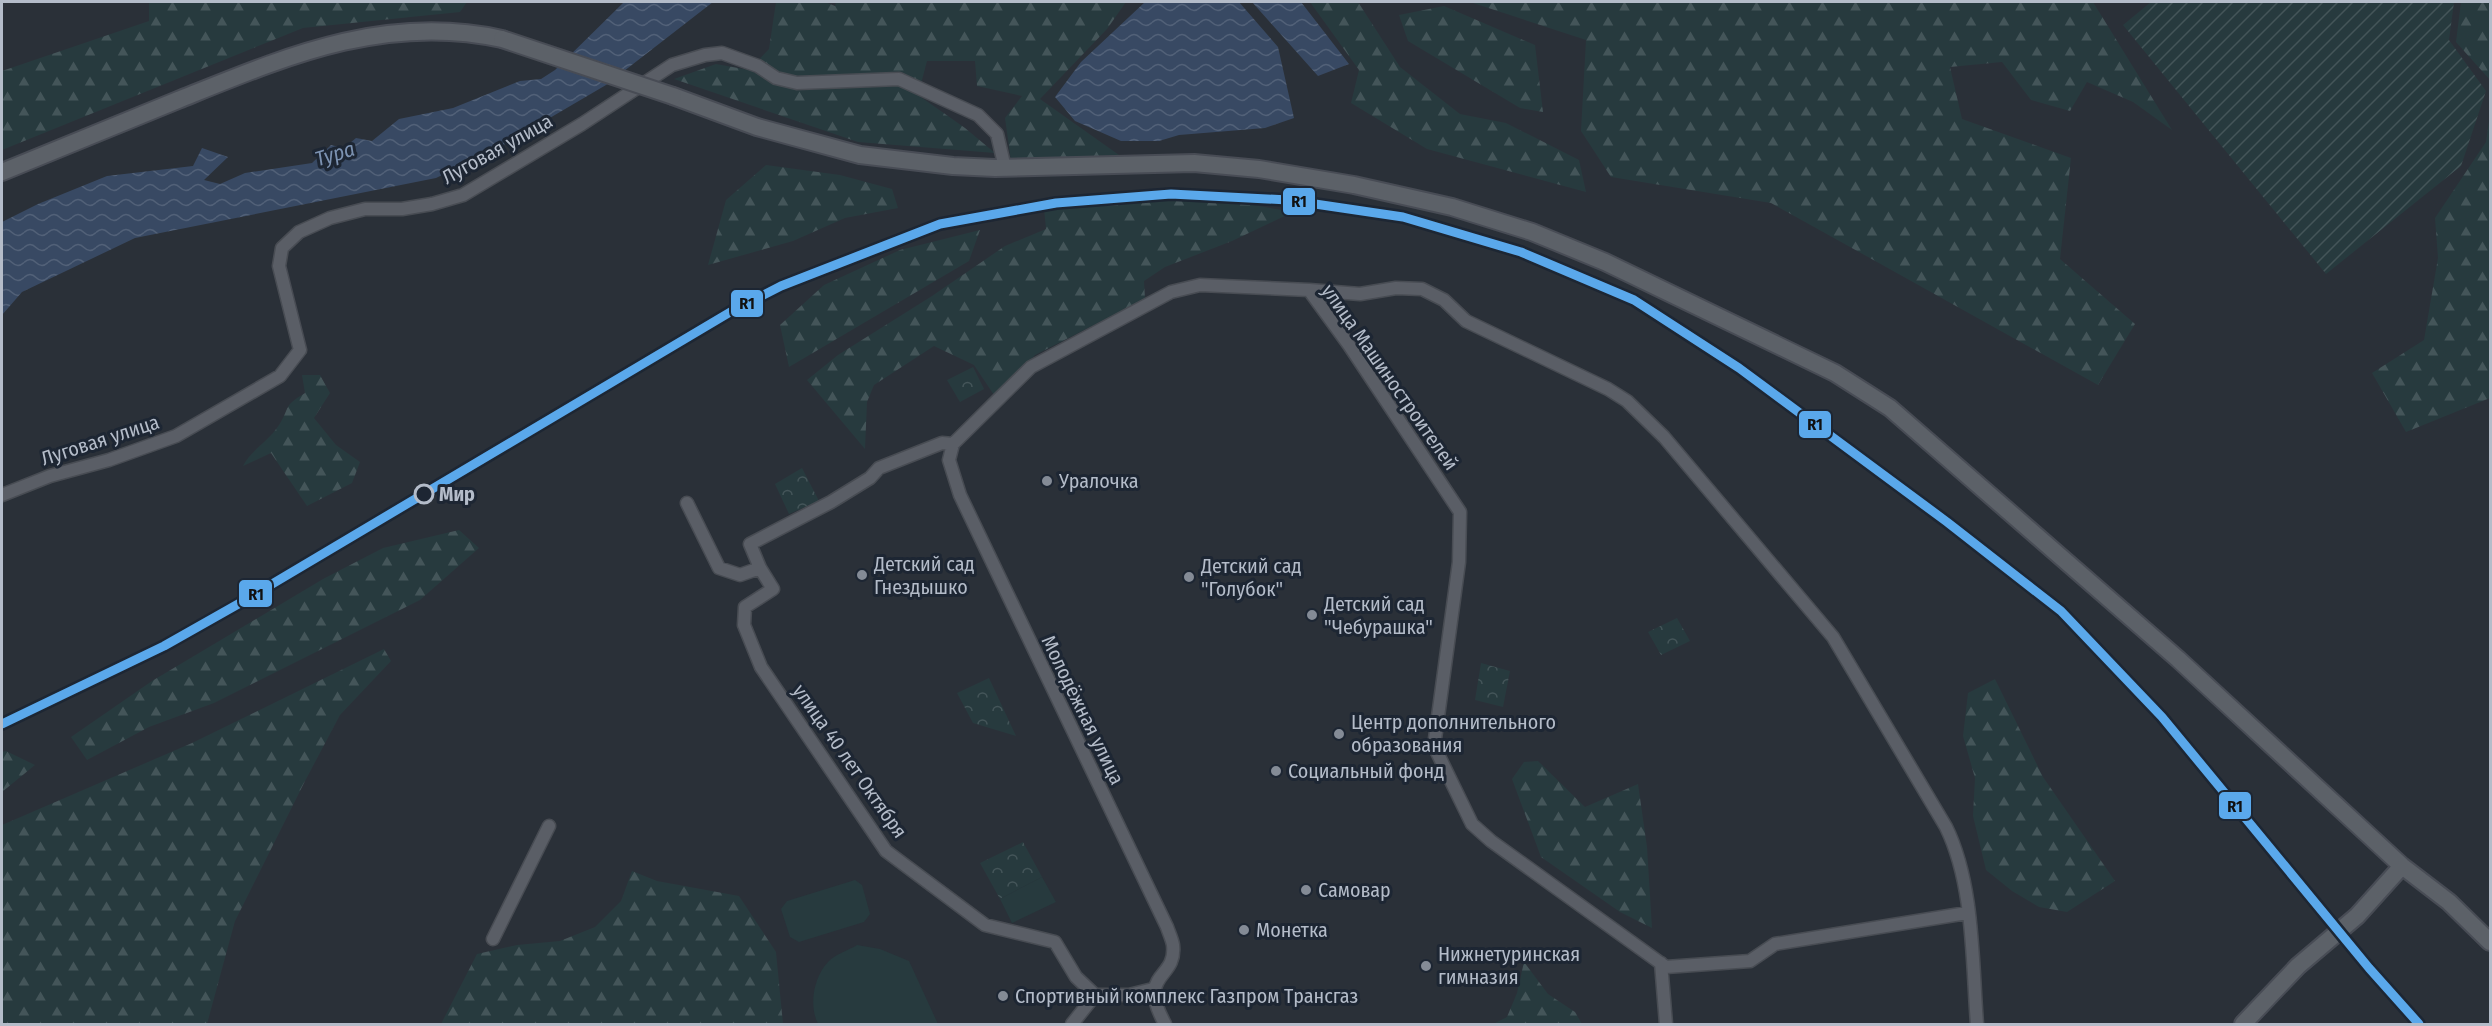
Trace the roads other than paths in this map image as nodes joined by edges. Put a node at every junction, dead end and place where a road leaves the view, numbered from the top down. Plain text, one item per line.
1 (1005, 168) junction
2 (2, 172) edge
3 (1308, 290) junction
4 (953, 444) junction
5 (2, 495) edge
6 (687, 503) dead end
7 (760, 568) junction
8 (549, 826) dead end
9 (2402, 866) junction
10 (1967, 913) junction
11 (493, 939) dead end
12 (2490, 942) edge
13 (1661, 963) junction
14 (1154, 989) junction
15 (1095, 995) junction
16 (1072, 1024) edge
17 (1165, 1024) edge
18 (1666, 1024) edge
19 (1977, 1024) edge
20 (2243, 1024) edge

1 - 2 main road, bridge
1 - 5 street, Луговая улица
1 - 9 main road
3 - 4 street, улица Машиностроителей
3 - 10 street
3 - 13 street, улица Машиностроителей
4 - 7 street
4 - 14 street, Молодёжная улица
6 - 7 street
7 - 15 street, улица 40 лет Октября
8 - 11 street
9 - 12 main road
9 - 20 main road
10 - 13 street
10 - 19 street
13 - 18 street
14 - 15 street
14 - 17 street
15 - 16 street

